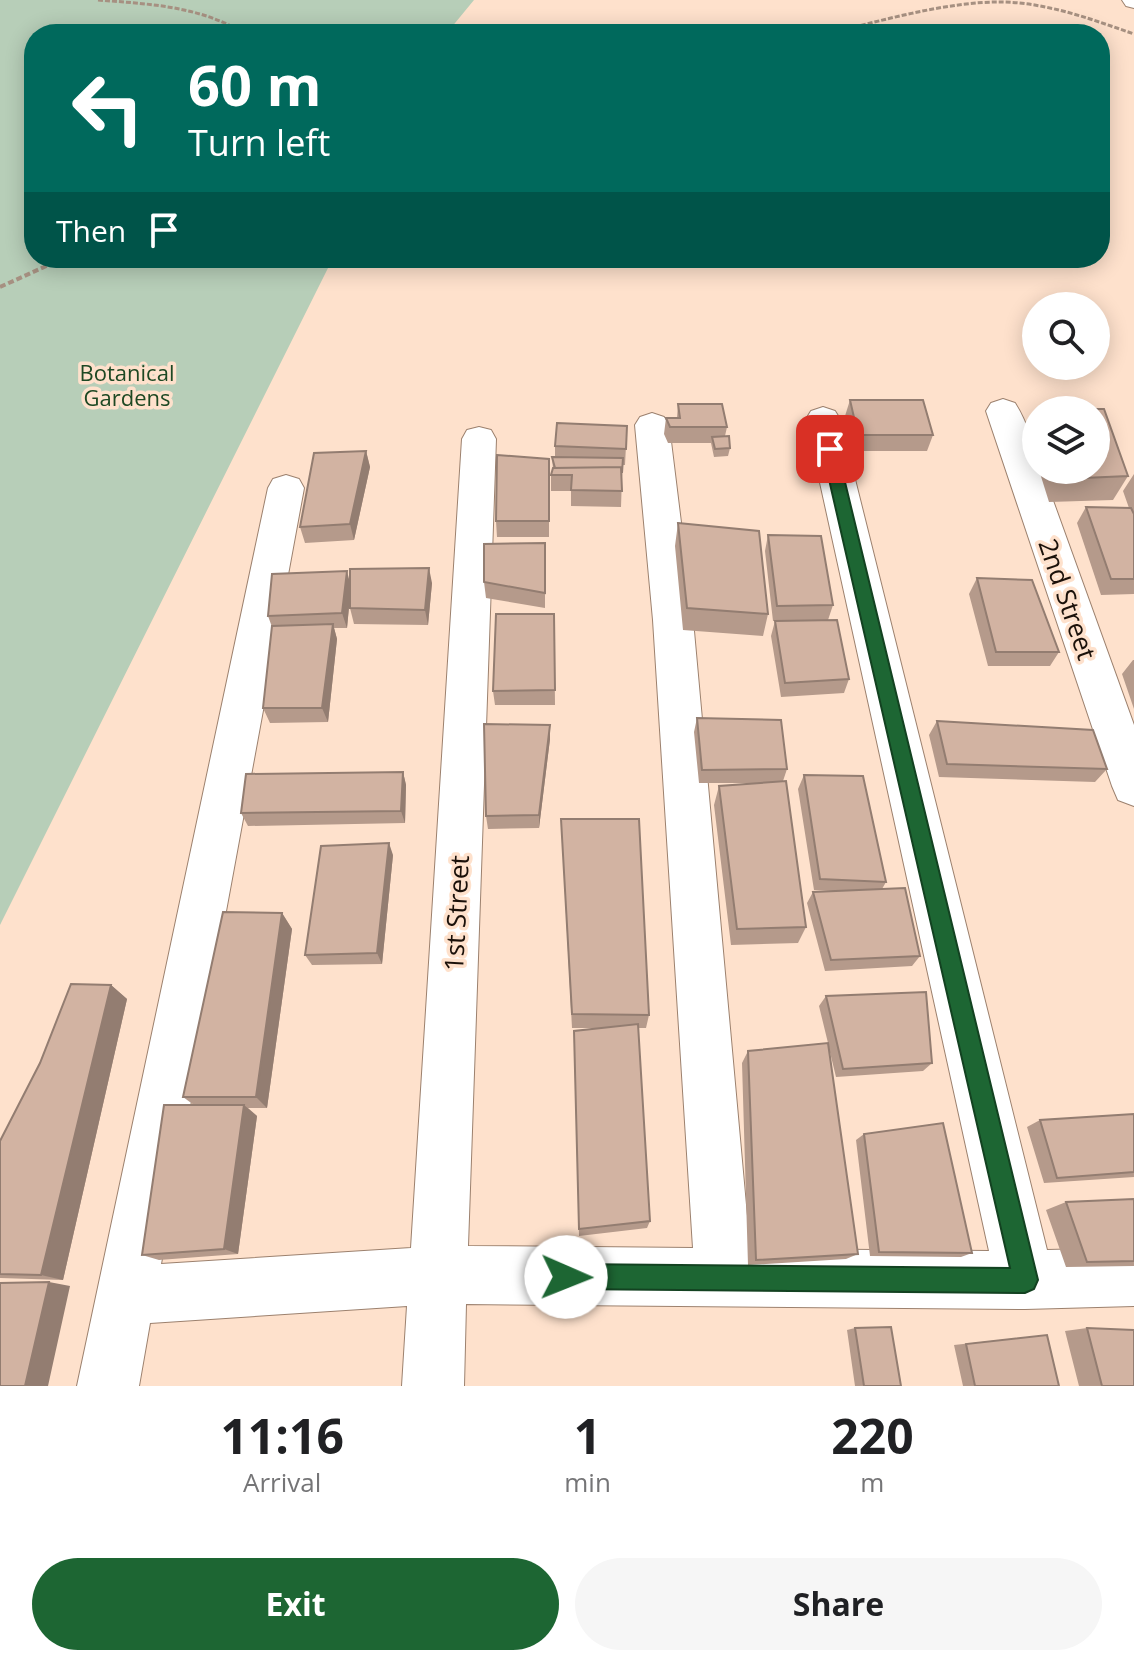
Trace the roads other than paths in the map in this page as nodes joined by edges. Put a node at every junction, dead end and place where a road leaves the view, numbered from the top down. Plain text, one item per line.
1 (1003, 411) dead end
2 (823, 419) dead end
3 (652, 425) dead end
4 (479, 439) dead end
5 (286, 488) dead end
6 (1134, 786) edge
7 (439, 1275) junction
8 (1134, 1277) edge
9 (724, 1279) junction
10 (1025, 1280) junction
11 (127, 1295) junction
12 (108, 1386) edge
13 (433, 1386) edge

1 - 6 street, 2nd Street
2 - 10 street
3 - 9 street
4 - 7 street, 1st Street
5 - 11 street
7 - 9 street
7 - 11 street
7 - 13 street, 1st Street
8 - 10 street
9 - 10 street
11 - 12 street

